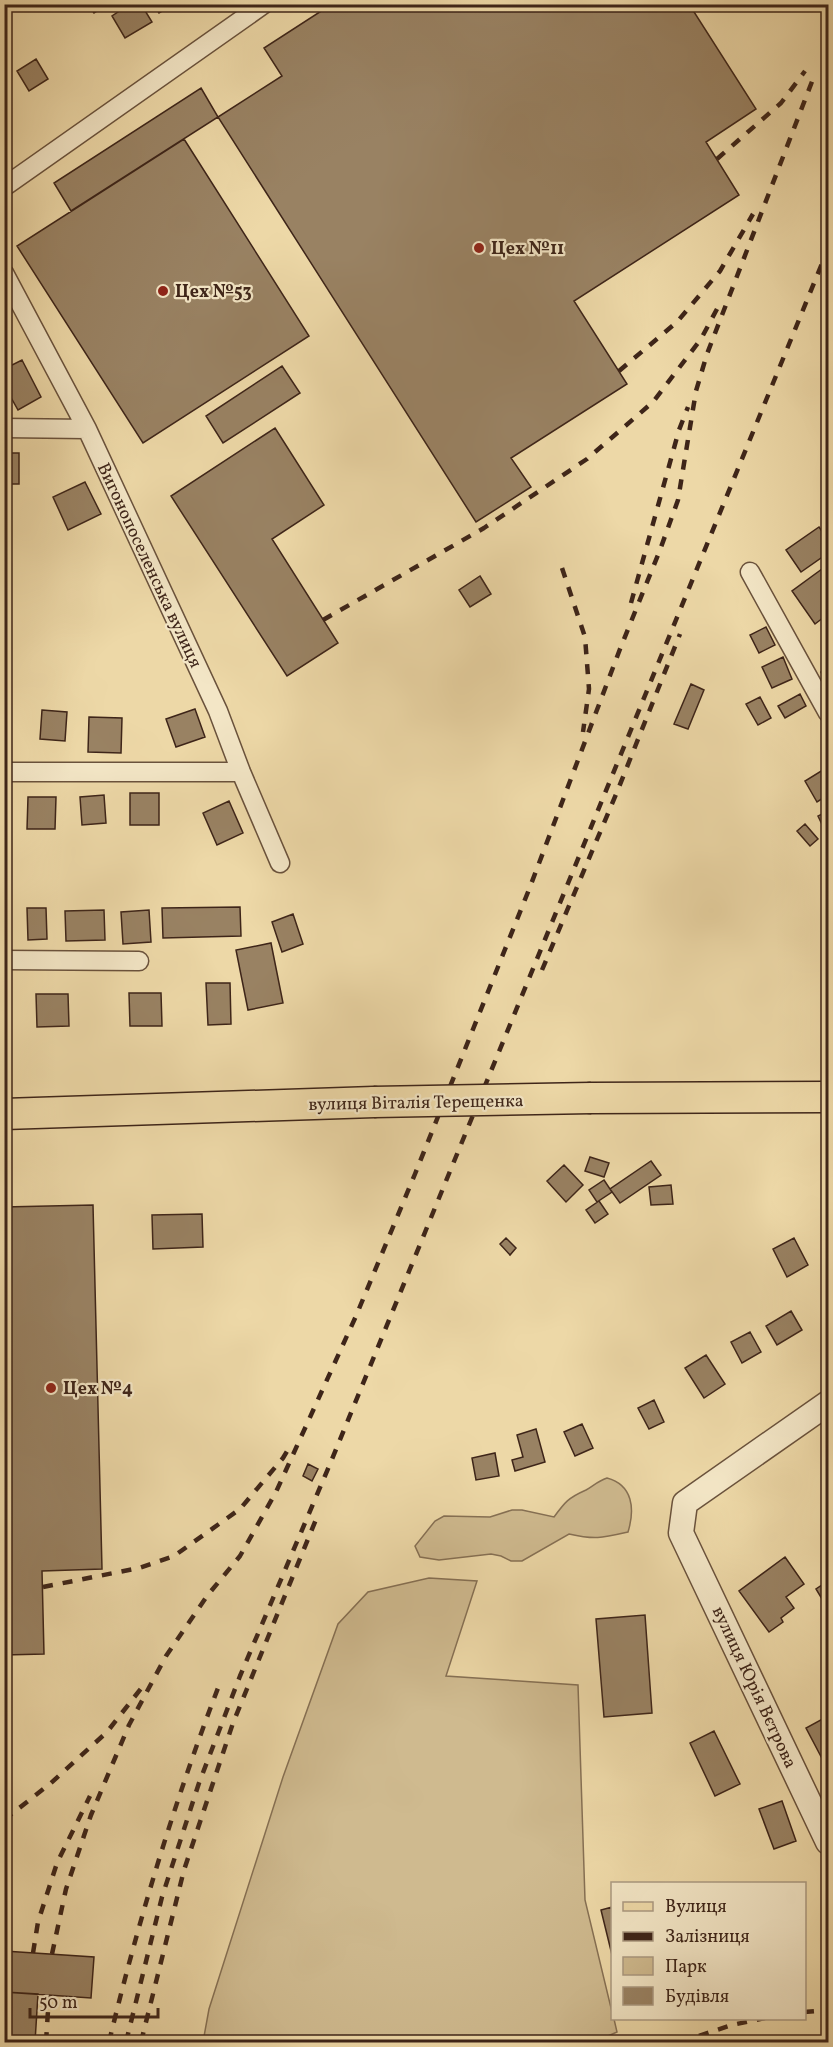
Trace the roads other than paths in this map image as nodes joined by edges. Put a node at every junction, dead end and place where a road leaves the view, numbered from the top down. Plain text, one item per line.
1 (264, 4) edge
2 (4, 187) edge
3 (4, 273) edge
4 (4, 428) edge
5 (87, 429) junction
6 (750, 572) dead end
7 (828, 714) edge
8 (4, 772) edge
9 (241, 772) junction
10 (280, 863) dead end
11 (4, 960) edge
12 (139, 961) dead end
13 (828, 1097) edge
14 (4, 1114) edge
15 (828, 1403) edge
16 (828, 1842) edge

1 - 2 street
3 - 5 street, Вигонопоселенська вулиця
4 - 5 street
5 - 9 street, Вигонопоселенська вулиця
6 - 7 street
8 - 9 street
9 - 10 street, Вигонопоселенська вулиця
11 - 12 street
13 - 14 main road, вулиця Віталія Терещенка, bridge
15 - 16 street, вулиця Юрія Вєтрова

